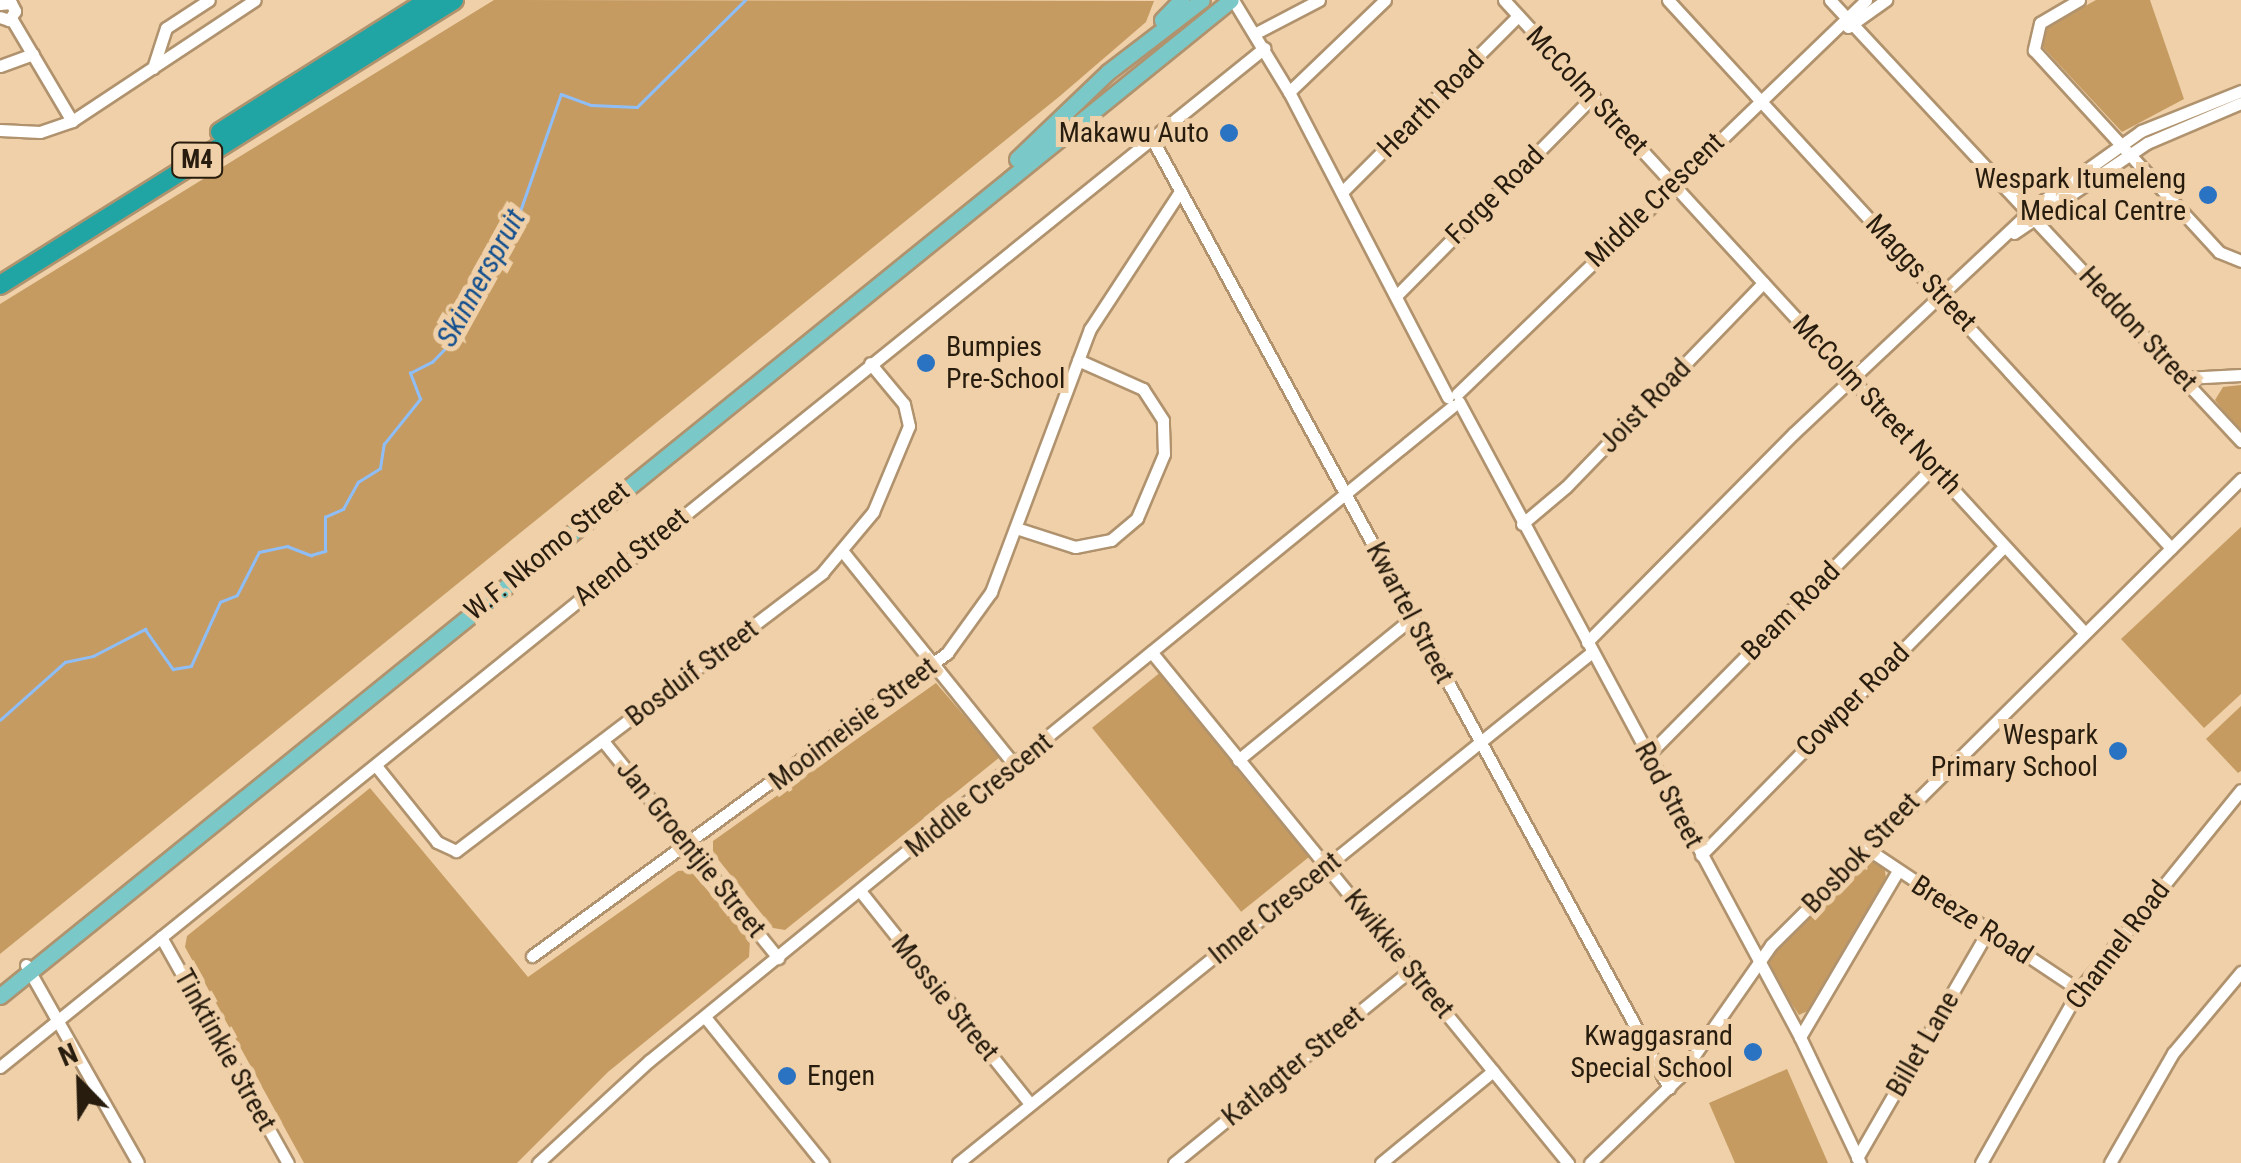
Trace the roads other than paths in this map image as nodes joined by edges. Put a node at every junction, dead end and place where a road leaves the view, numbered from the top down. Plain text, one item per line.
1 (29, 0) edge
2 (209, 0) edge
3 (255, 0) edge
4 (429, 0) edge
5 (454, 0) edge
6 (1180, 0) edge
7 (1202, 0) edge
8 (1232, 0) edge
9 (1319, 0) edge
10 (1384, 0) edge
11 (1504, 0) edge
12 (1668, 0) edge
13 (1830, 0) edge
14 (2079, 0) edge
15 (1876, 3) edge
16 (8, 9) edge
17 (1518, 16) junction
18 (1849, 22) junction
19 (1256, 34) junction
20 (1864, 38) junction
21 (1264, 48) junction
22 (32, 54) junction
23 (0, 66) edge
24 (152, 68) junction
25 (1108, 72) junction
26 (2241, 91) edge
27 (1289, 92) junction
28 (1593, 96) junction
29 (1760, 99) junction
30 (2241, 103) edge
31 (72, 121) junction
32 (0, 130) edge
33 (1151, 137) junction
34 (2117, 144) junction
35 (2127, 154) junction
36 (1671, 182) junction
37 (1342, 192) junction
38 (1180, 194) junction
39 (2033, 218) junction
40 (942, 232) junction
41 (2241, 261) edge
42 (0, 272) edge
43 (1763, 283) junction
44 (0, 285) edge
45 (1398, 294) junction
46 (1942, 294) junction
47 (1078, 360) junction
48 (870, 363) junction
49 (2241, 375) edge
50 (1854, 376) junction
51 (2185, 378) junction
52 (1454, 400) junction
53 (2241, 441) edge
54 (1934, 466) junction
55 (2241, 478) edge
56 (1348, 497) junction
57 (1522, 524) junction
58 (1016, 528) junction
59 (2005, 546) junction
60 (2171, 548) junction
61 (844, 553) junction
62 (1412, 618) junction
63 (2082, 630) junction
64 (1590, 647) junction
65 (1153, 654) junction
66 (933, 666) junction
67 (603, 741) junction
68 (1480, 741) junction
69 (1648, 755) junction
70 (1238, 760) junction
71 (1016, 766) junction
72 (377, 767) junction
73 (2240, 793) edge
74 (688, 846) junction
75 (1866, 848) junction
76 (1701, 855) junction
77 (1328, 866) junction
78 (1898, 872) junction
79 (860, 892) junction
80 (1988, 931) junction
81 (162, 937) junction
82 (532, 956) dead end
83 (778, 958) junction
84 (1760, 963) junction
85 (28, 968) junction
86 (1412, 970) junction
87 (2241, 972) edge
88 (0, 986) edge
89 (2080, 990) junction
90 (0, 996) edge
91 (705, 1017) junction
92 (60, 1021) junction
93 (1800, 1038) junction
94 (0, 1067) edge
95 (1494, 1072) junction
96 (1669, 1088) junction
97 (1030, 1104) junction
98 (1859, 1160) edge
99 (138, 1163) edge
100 (288, 1163) edge
101 (538, 1163) edge
102 (823, 1163) edge
103 (958, 1163) edge
104 (1174, 1163) edge
105 (1380, 1163) edge
106 (1568, 1163) edge
107 (1590, 1163) edge
108 (1981, 1163) edge
109 (2110, 1163) edge

1 - 16 street
2 - 24 street
3 - 24 street
4 - 42 highway, M4
5 - 44 highway, M4
6 - 25 main road
7 - 25 main road, W.F. Nkomo Street
8 - 19 street, Rod Street
8 - 40 main road, W.F. Nkomo Street
9 - 19 street
10 - 27 street
11 - 17 street, McColm Street
12 - 29 street, Maggs Street
13 - 18 street, Heddon Street
14 - 34 street
15 - 18 street, Middle Crescent
15 - 20 street
16 - 22 street
17 - 28 street, McColm Street
17 - 37 street, Hearth Road
18 - 20 street, Heddon Street
18 - 29 street, Middle Crescent
19 - 21 street, Rod Street
20 - 39 street, Heddon Street
21 - 27 street, Rod Street
21 - 33 street, Arend Street
22 - 23 street
22 - 31 street
24 - 31 street
25 - 40 main road, W.F. Nkomo Street
26 - 34 street, Inner Crescent
27 - 37 street, Rod Street
28 - 36 street, McColm Street
28 - 45 street, Forge Road
29 - 36 street, Middle Crescent
29 - 46 street, Maggs Street
30 - 35 street, Inner Crescent
31 - 32 street
33 - 38 street, Kwartel Street
33 - 48 street, Arend Street
34 - 35 street
34 - 39 street, Inner Crescent
35 - 39 street, Inner Crescent
35 - 41 street
36 - 43 street, McColm Street North
36 - 52 street, Middle Crescent
37 - 45 street, Rod Street
38 - 47 street, Mooimeisie Street
38 - 56 street, Kwartel Street
39 - 46 street, Inner Crescent
39 - 51 street, Heddon Street
40 - 85 main road, W.F. Nkomo Street
43 - 50 street, McColm Street North
43 - 57 street, Joist Road
45 - 52 street, Rod Street
46 - 50 street, Inner Crescent
46 - 60 street, Maggs Street
47 - 58 street, Mooimeisie Street
47 - 58 street
48 - 61 street, Bosduif Street
48 - 72 street, Arend Street
49 - 51 street
50 - 54 street, McColm Street North
50 - 64 street, Inner Crescent
51 - 53 street, Heddon Street
52 - 56 street, Middle Crescent
52 - 57 street, Rod Street
54 - 59 street, McColm Street North
54 - 69 street, Beam Road
55 - 60 street, Bosbok Street
56 - 62 street, Kwartel Street
56 - 65 street, Middle Crescent
57 - 64 street, Rod Street
58 - 66 street, Mooimeisie Street
59 - 63 street, McColm Street North
59 - 76 street, Cowper Road
60 - 63 street, Bosbok Street
61 - 66 street
61 - 67 street, Bosduif Street
62 - 68 street, Kwartel Street
62 - 70 street
63 - 75 street, Bosbok Street
64 - 68 street, Inner Crescent
64 - 69 street, Rod Street
65 - 70 street, Kwikkie Street
65 - 71 street, Middle Crescent
66 - 71 street
66 - 74 street, Mooimeisie Street
67 - 72 street, Bosduif Street
67 - 74 street, Jan Groentjie Street
68 - 77 street, Inner Crescent
68 - 96 street, Kwartel Street
69 - 76 street, Rod Street
70 - 77 street, Kwikkie Street
71 - 79 street, Middle Crescent
72 - 81 street, Arend Street
73 - 89 street, Channel Road
74 - 82 street, Mooimeisie Street
74 - 83 street, Jan Groentjie Street
75 - 78 street, Breeze Road
75 - 84 street, Bosbok Street
76 - 84 street, Rod Street
77 - 86 street, Kwikkie Street
77 - 97 street, Inner Crescent
78 - 80 street, Breeze Road
78 - 93 street
79 - 83 street, Middle Crescent
79 - 97 street, Mossie Street
80 - 89 street, Breeze Road
80 - 98 street, Billet Lane
81 - 92 street, Arend Street
81 - 100 street, Tinktinkie Street
83 - 91 street, Middle Crescent
84 - 93 street, Rod Street
84 - 96 street, Bosbok Street
85 - 88 main road, W.F. Nkomo Street
85 - 90 main road, W.F. Nkomo Street
85 - 92 street
86 - 95 street, Kwikkie Street
86 - 104 street, Katlagter Street
87 - 109 street
89 - 108 street, Channel Road
91 - 101 street, Middle Crescent
91 - 102 street
92 - 94 street, Arend Street
92 - 99 street
93 - 98 street, Rod Street
95 - 105 street
95 - 106 street, Kwikkie Street
96 - 107 street, Bosbok Street
97 - 103 street, Inner Crescent

